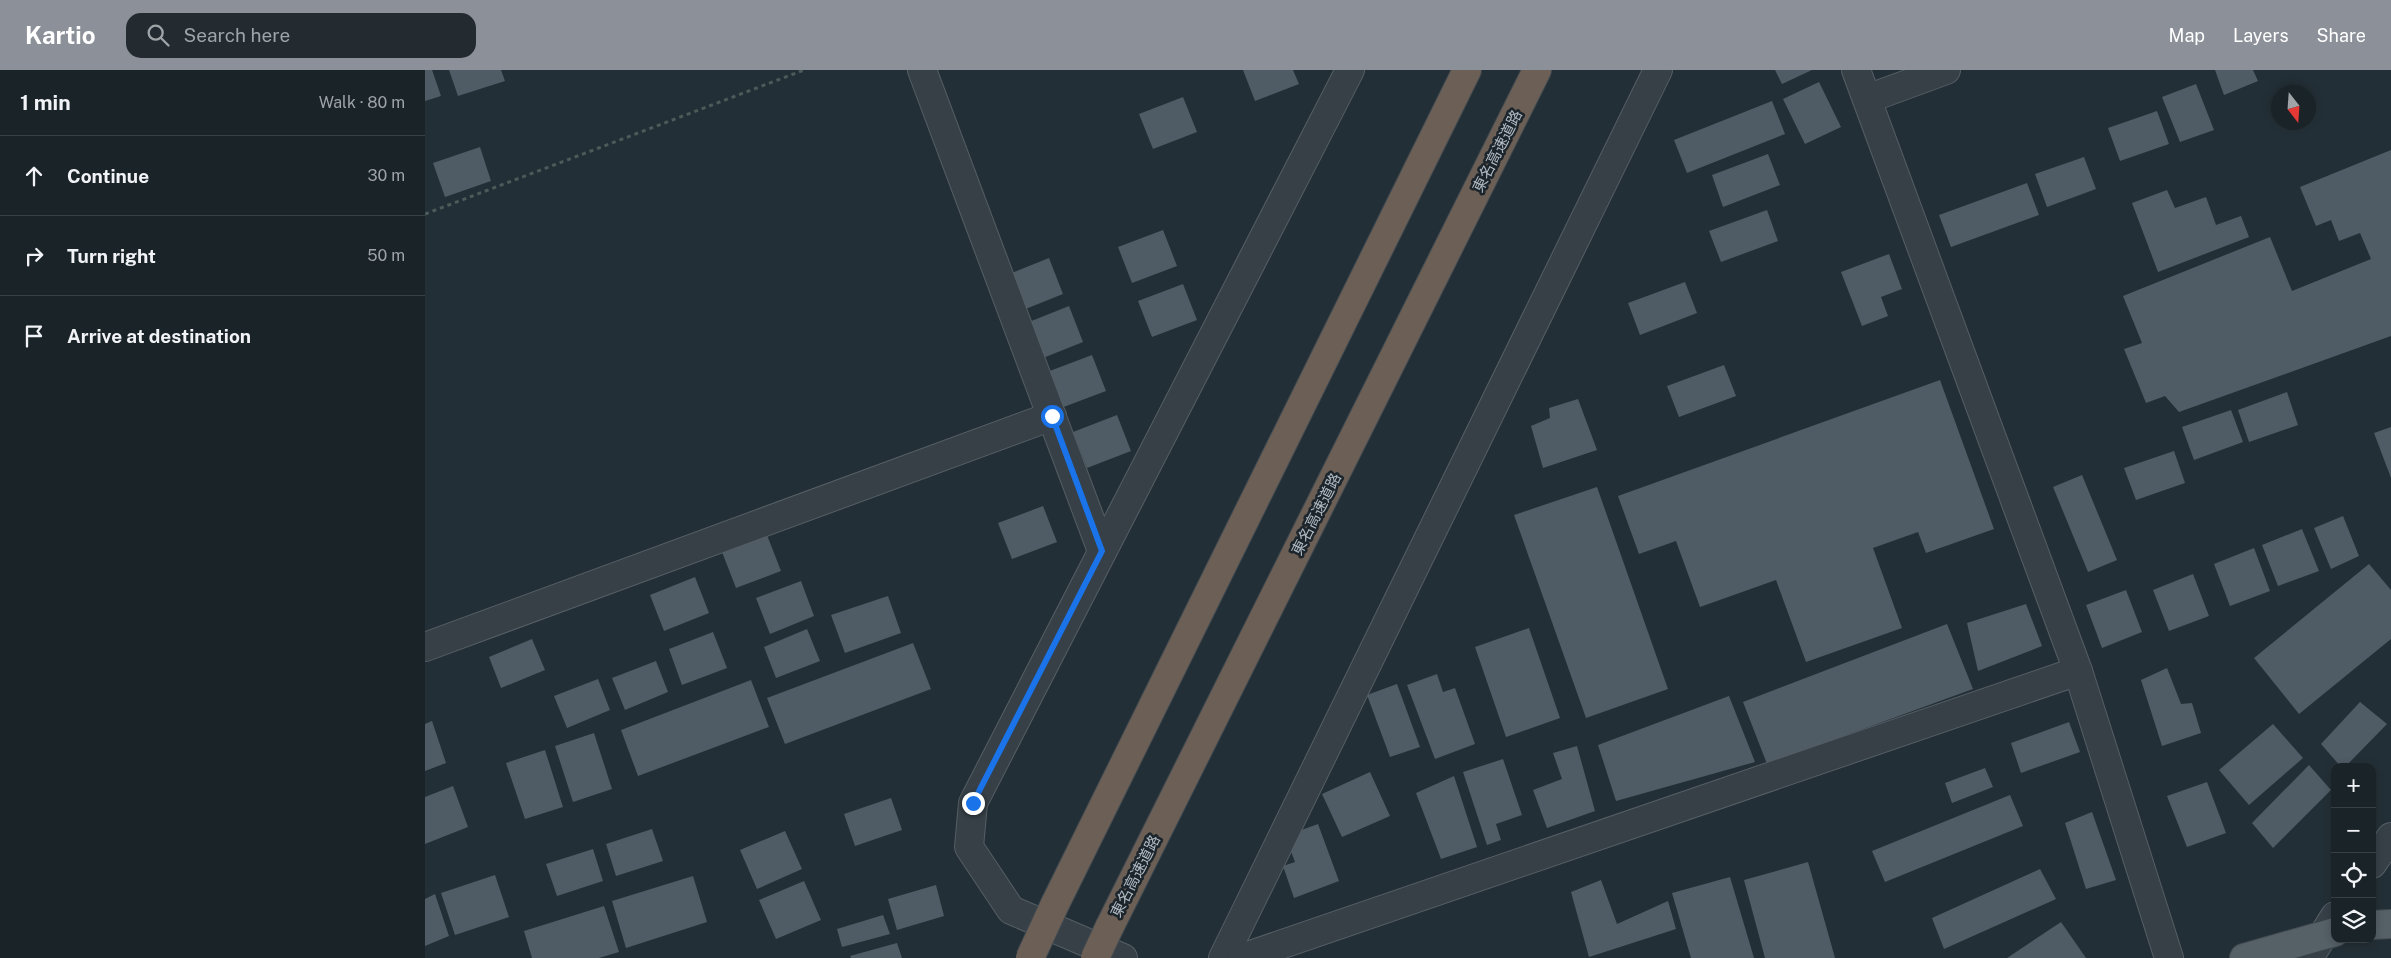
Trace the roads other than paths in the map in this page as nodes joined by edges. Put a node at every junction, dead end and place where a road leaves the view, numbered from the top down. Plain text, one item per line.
1 (921, 70) edge
2 (1350, 70) edge
3 (1467, 70) edge
4 (1537, 70) edge
5 (1658, 70) edge
6 (1856, 70) edge
7 (1946, 70) edge
8 (1867, 99) junction
9 (1052, 416) junction
10 (1102, 551) junction
11 (425, 647) edge
12 (2078, 671) junction
13 (2391, 837) edge
14 (2376, 858) edge
15 (2391, 924) edge
16 (2376, 925) edge
17 (2331, 927) edge
18 (1240, 957) edge
19 (1030, 958) edge
20 (1095, 958) edge
21 (1123, 958) edge
22 (2169, 958) edge
23 (2244, 958) edge
24 (2309, 958) edge

1 - 9 street
2 - 10 street
3 - 19 highway, bridge
4 - 20 highway, 東名高速道路, bridge
5 - 18 street
6 - 8 street
7 - 8 street
8 - 12 street
9 - 10 street
9 - 11 street
10 - 21 street
12 - 18 street
12 - 22 street
13 - 14 street
15 - 16 main road
17 - 23 main road
17 - 24 street

